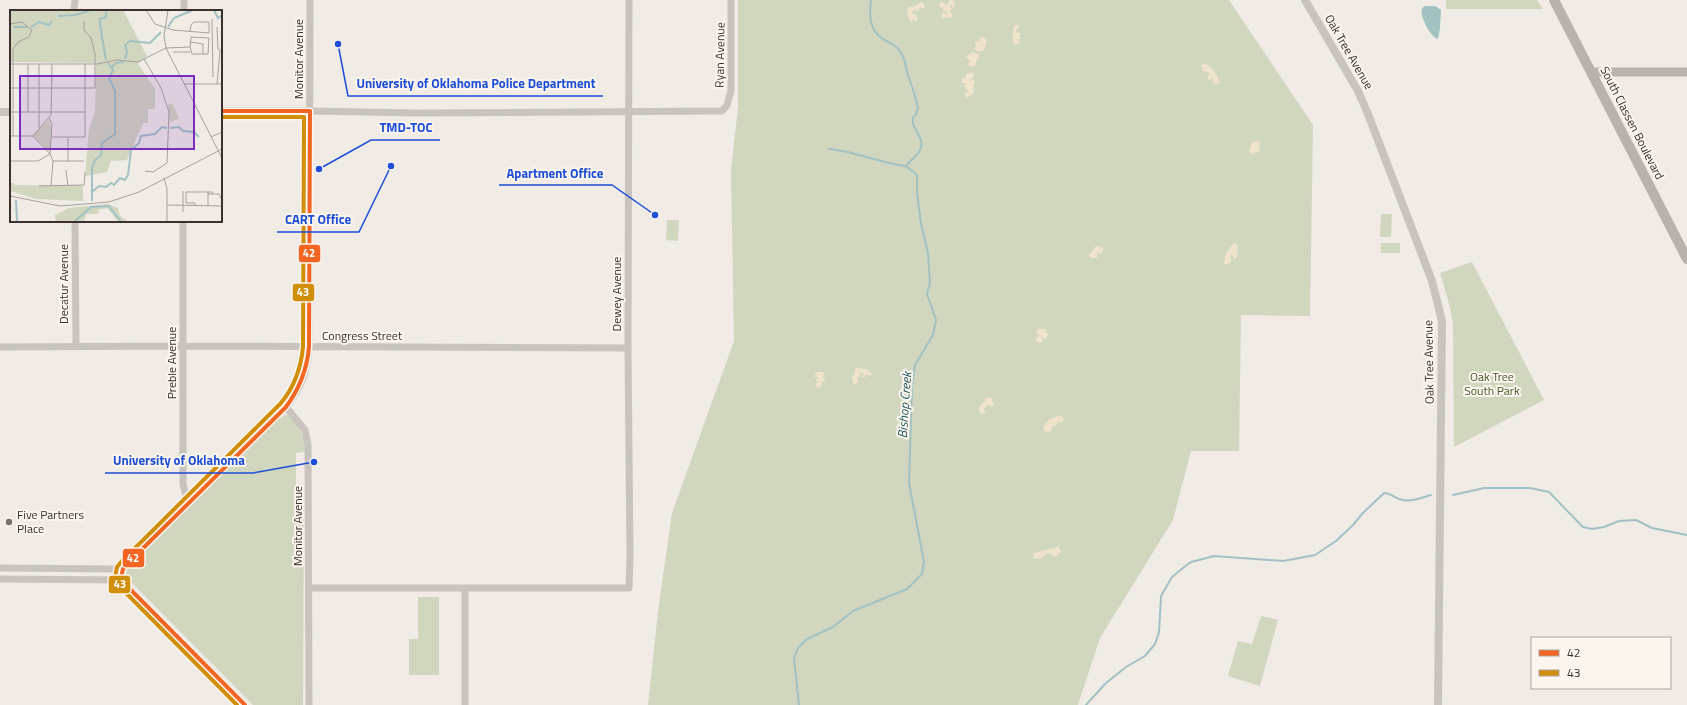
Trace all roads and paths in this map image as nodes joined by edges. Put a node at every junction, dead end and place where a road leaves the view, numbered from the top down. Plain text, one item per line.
1 (310, 0) edge
2 (629, 0) edge
3 (731, 0) edge
4 (1305, 0) edge
5 (1554, 0) edge
6 (1592, 72) junction
7 (1687, 72) edge
8 (222, 111) edge
9 (310, 112) junction
10 (629, 112) junction
11 (75, 222) edge
12 (183, 222) edge
13 (1687, 259) edge
14 (183, 346) junction
15 (0, 347) edge
16 (76, 347) junction
17 (309, 347) junction
18 (628, 348) junction
19 (286, 407) junction
20 (188, 504) junction
21 (0, 568) edge
22 (122, 569) junction
23 (0, 579) edge
24 (123, 580) junction
25 (309, 588) junction
26 (465, 588) junction
27 (245, 705) edge
28 (309, 705) edge
29 (465, 705) edge
30 (1438, 705) edge

1 - 9 street, Monitor Avenue
2 - 10 street, Dewey Avenue
3 - 10 street, Ryan Avenue
4 - 30 street, Oak Tree Avenue
5 - 6 main road, South Classen Boulevard
6 - 7 main road
6 - 13 main road, South Classen Boulevard
8 - 9 street
9 - 10 street
9 - 17 street, Monitor Avenue
10 - 18 street, Dewey Avenue
11 - 16 street, Decatur Avenue
12 - 14 street, Preble Avenue
14 - 16 street, Congress Street
14 - 17 street, Congress Street
14 - 20 street, Preble Avenue
15 - 16 street, Congress Street
17 - 18 street, Congress Street
17 - 19 street, Monitor Avenue
18 - 26 street, Dewey Avenue
19 - 20 street
19 - 25 street, Monitor Avenue
20 - 22 street
21 - 22 street
22 - 24 street
23 - 24 street
24 - 27 street
25 - 26 street
25 - 28 street, Monitor Avenue
26 - 29 street

